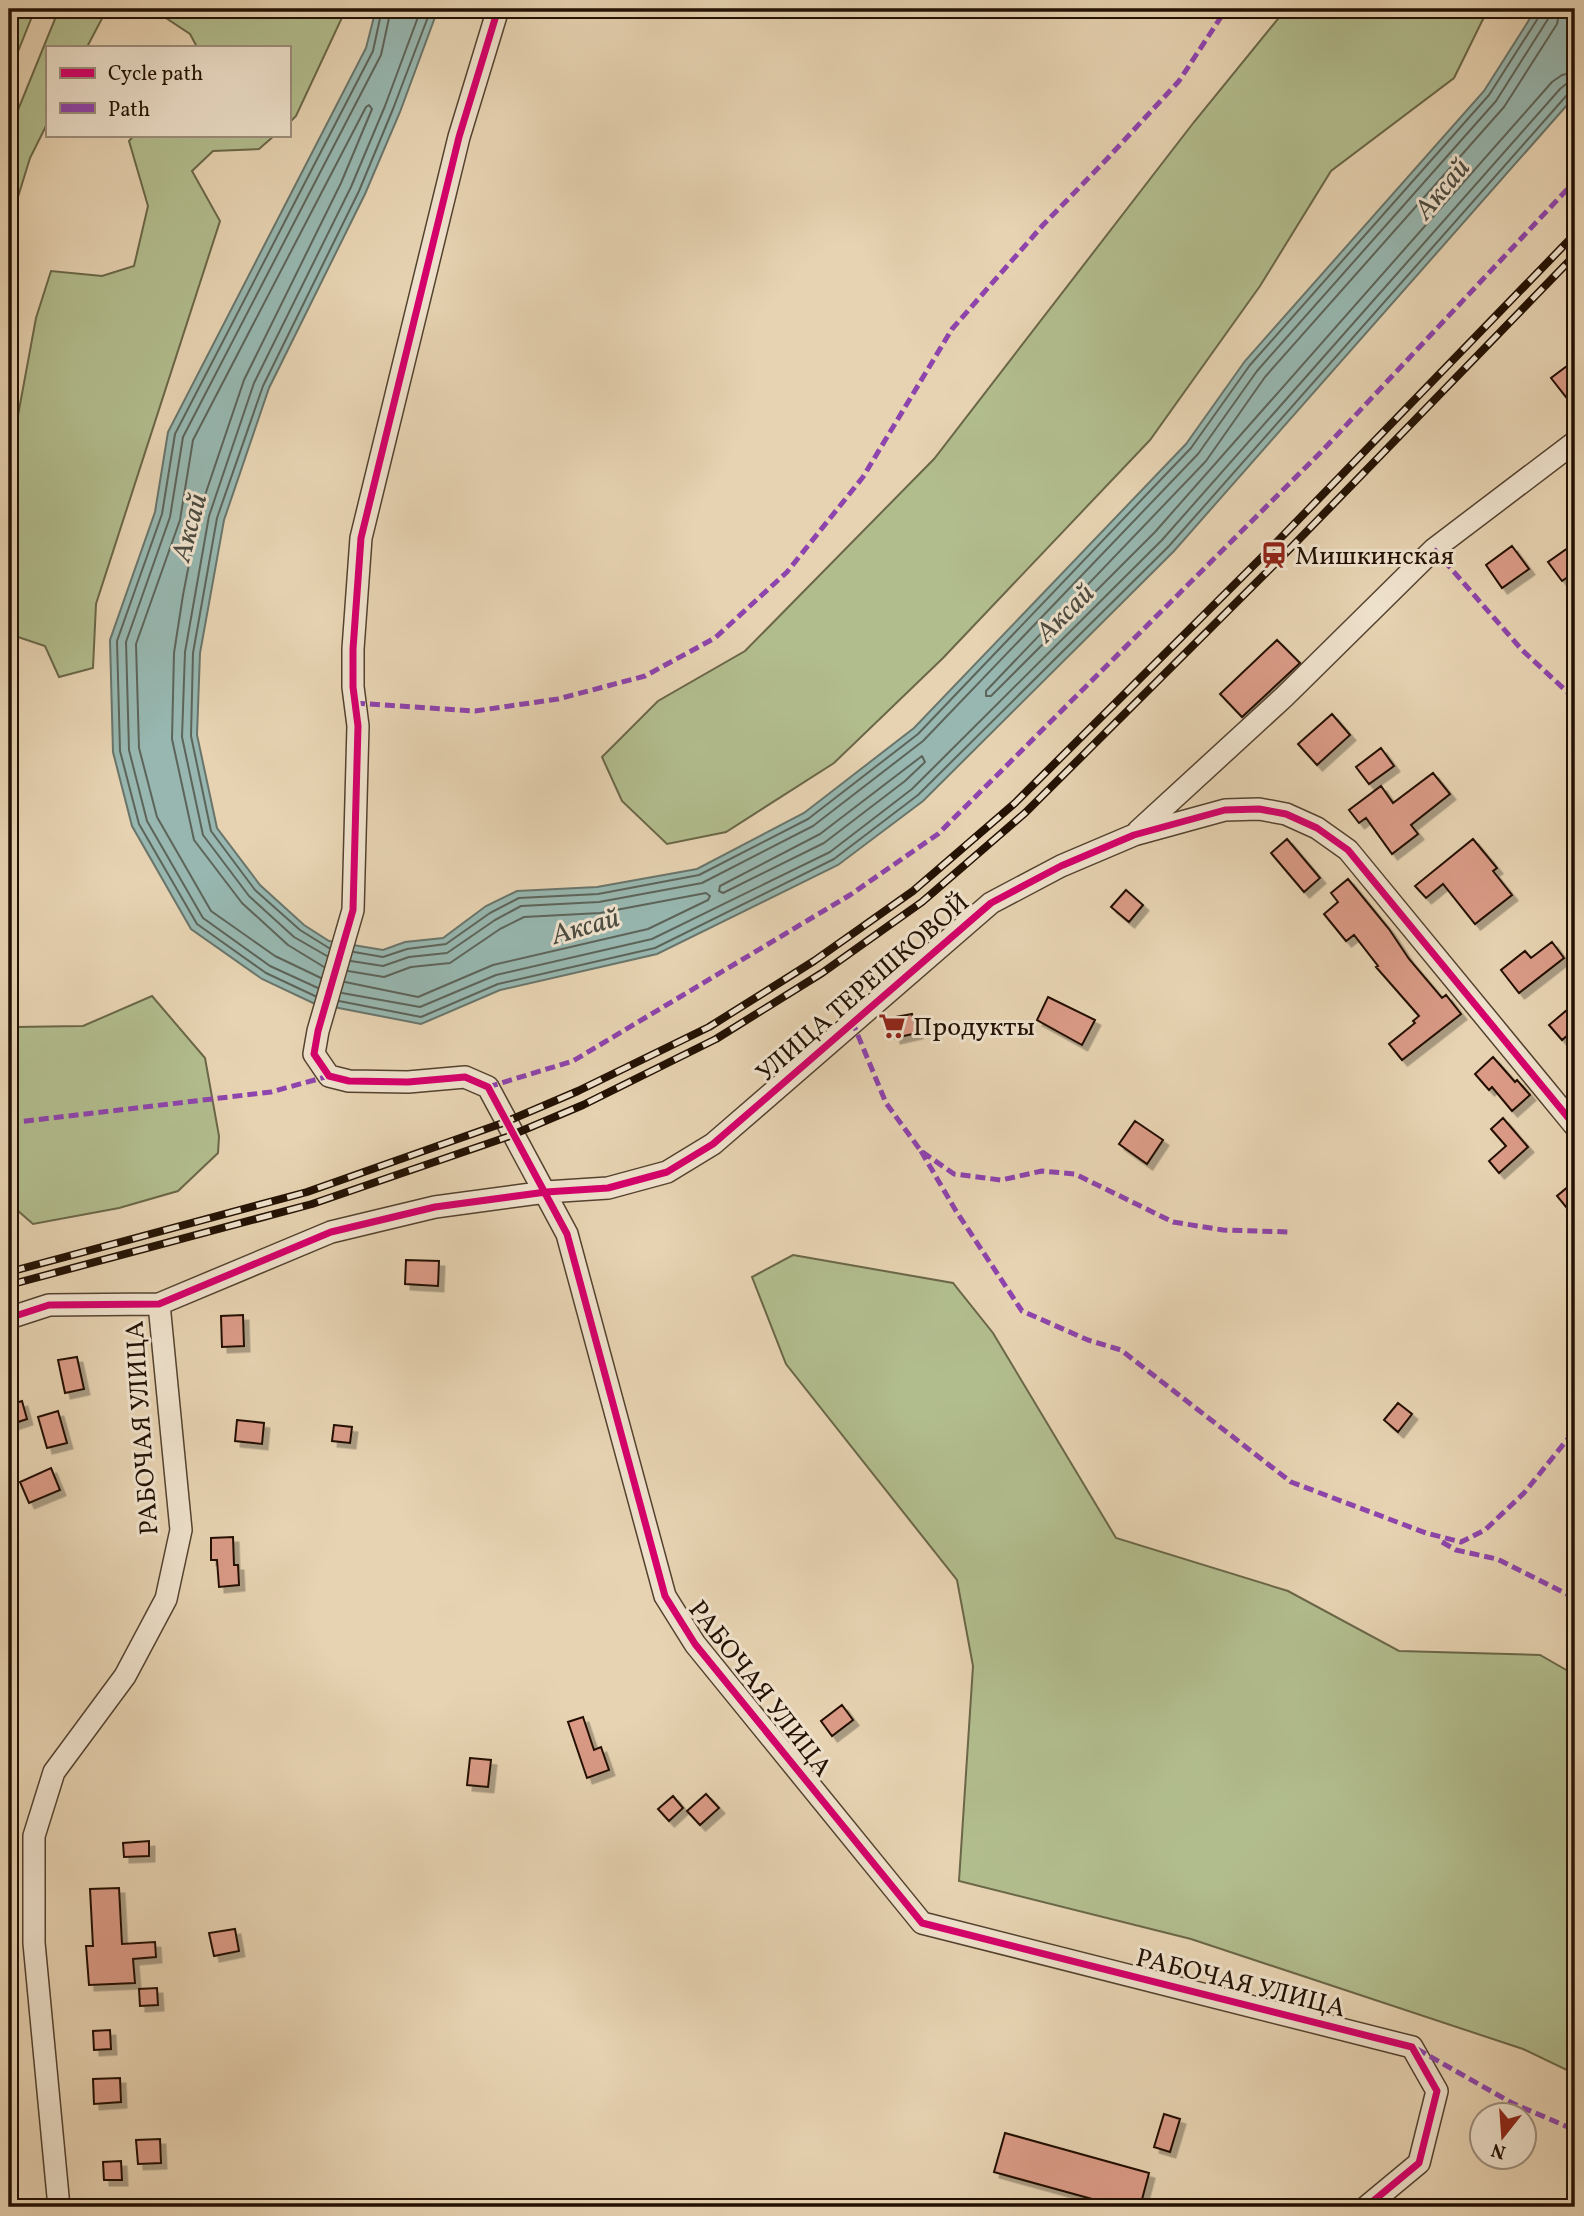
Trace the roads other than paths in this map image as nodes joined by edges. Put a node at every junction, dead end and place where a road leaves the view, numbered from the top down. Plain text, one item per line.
1 (498, 9) edge
2 (1575, 442) edge
3 (1134, 835) junction
4 (1575, 1126) edge
5 (546, 1192) junction
6 (159, 1304) junction
7 (9, 1318) edge
8 (60, 2207) edge
9 (1366, 2207) edge

1 - 5 street
2 - 3 street
3 - 4 street, УЛИЦА ТЕРЕШКОВОЙ
3 - 5 street, УЛИЦА ТЕРЕШКОВОЙ
5 - 6 street, РАБОЧАЯ УЛИЦА
5 - 9 street, РАБОЧАЯ УЛИЦА
6 - 7 street
6 - 8 street, РАБОЧАЯ УЛИЦА

